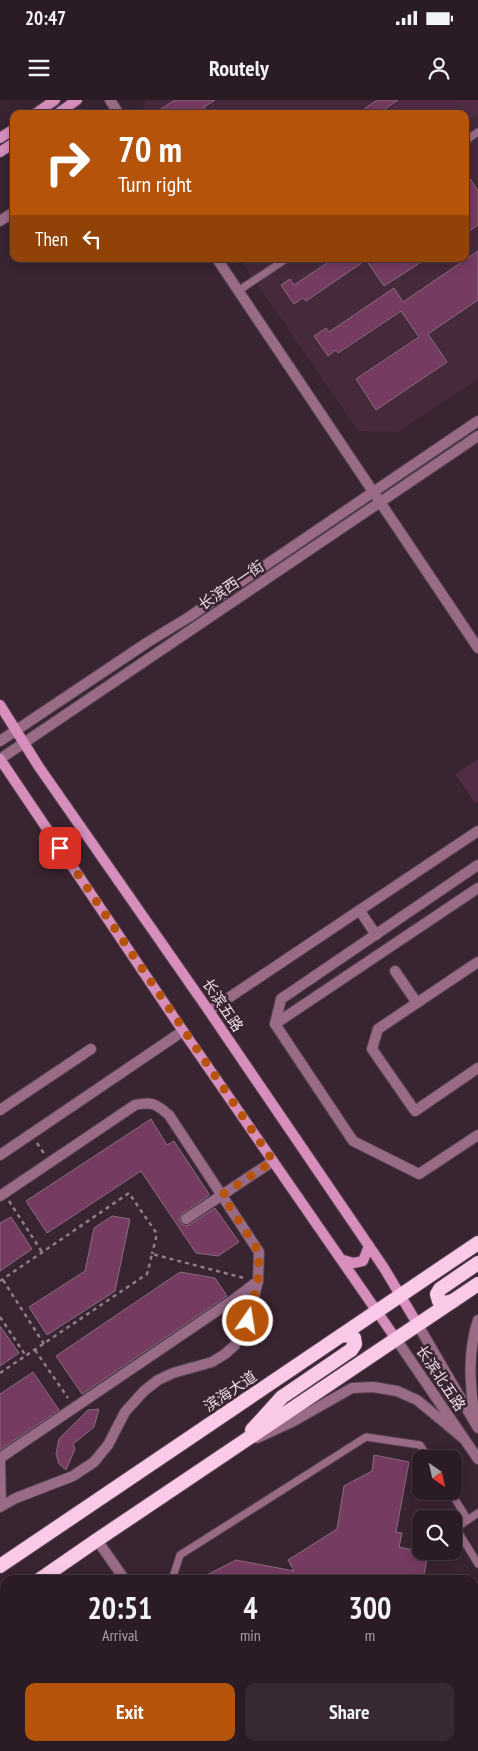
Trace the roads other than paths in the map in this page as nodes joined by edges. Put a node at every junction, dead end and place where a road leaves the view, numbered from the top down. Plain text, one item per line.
1 (55, 100) edge
2 (77, 100) edge
3 (41, 110) edge
4 (63, 110) edge
5 (219, 262) edge
6 (281, 262) edge
7 (238, 290) junction
8 (478, 421) edge
9 (478, 436) edge
10 (374, 492) junction
11 (380, 502) junction
12 (478, 648) edge
13 (0, 705) edge
14 (16, 730) junction
15 (0, 741) edge
16 (24, 743) junction
17 (0, 759) edge
18 (478, 832) edge
19 (478, 865) edge
20 (478, 888) edge
21 (360, 911) junction
22 (376, 934) junction
23 (478, 962) edge
24 (395, 971) dead end
25 (417, 1003) junction
26 (210, 1011) junction
27 (275, 1024) junction
28 (183, 1031) junction
29 (91, 1049) dead end
30 (478, 1068) edge
31 (0, 1110) edge
32 (478, 1135) edge
33 (0, 1155) edge
34 (273, 1161) junction
35 (2, 1194) edge
36 (222, 1195) junction
37 (186, 1219) dead end
38 (478, 1243) edge
39 (369, 1246) junction
40 (343, 1260) junction
41 (478, 1263) edge
42 (258, 1281) junction
43 (478, 1284) edge
44 (400, 1295) junction
45 (453, 1301) junction
46 (377, 1311) junction
47 (478, 1320) edge
48 (418, 1324) junction
49 (342, 1335) junction
50 (396, 1339) junction
51 (477, 1427) edge
52 (463, 1438) junction
53 (236, 1448) junction
54 (424, 1450) edge
55 (478, 1459) edge
56 (456, 1500) edge
57 (1, 1506) edge
58 (478, 1513) edge
59 (468, 1520) junction
60 (97, 1540) junction
61 (478, 1564) edge
62 (0, 1566) edge
63 (47, 1575) edge
64 (122, 1575) edge
65 (174, 1575) edge

1 - 3 main road
2 - 4 main road
5 - 7 street
6 - 7 lane
7 - 10 street
8 - 10 street, 长滨西一街
9 - 11 street, 长滨西一街
10 - 11 street
10 - 14 street, 长滨西一街
11 - 12 street
11 - 16 street, 长滨西一街
13 - 14 main road, 长滨五路
14 - 15 street, 长滨西一街
14 - 16 main road, 长滨五路
16 - 17 street, 长滨西一街
16 - 26 main road, 长滨五路
17 - 28 main road
18 - 21 street
19 - 22 street
20 - 27 street
21 - 22 street
21 - 26 street
22 - 27 street
23 - 25 street
24 - 25 street
25 - 30 street
26 - 39 main road, 长滨五路
27 - 32 street
28 - 33 street
28 - 34 main road
29 - 31 street
34 - 36 street
34 - 40 main road
35 - 36 street
36 - 37 street
36 - 42 street
38 - 44 highway, 滨海大道
39 - 40 main road
39 - 44 main road, 长滨五路
40 - 46 main road
41 - 45 highway
42 - 57 street
42 - 57 street
43 - 45 highway
44 - 46 highway, 滨海大道
44 - 48 main road, 长滨五路
45 - 48 highway
46 - 49 highway, 滨海大道
46 - 50 main road
47 - 51 street
48 - 50 highway
48 - 51 street, 长滨北五路
49 - 53 highway
49 - 62 highway, 滨海大道
50 - 52 street, 长滨北五路
50 - 53 highway
52 - 53 street
52 - 55 street, 长滨北五路
53 - 60 highway
54 - 65 lane
56 - 59 lane
58 - 59 lane
59 - 61 lane
60 - 63 highway
60 - 64 street

